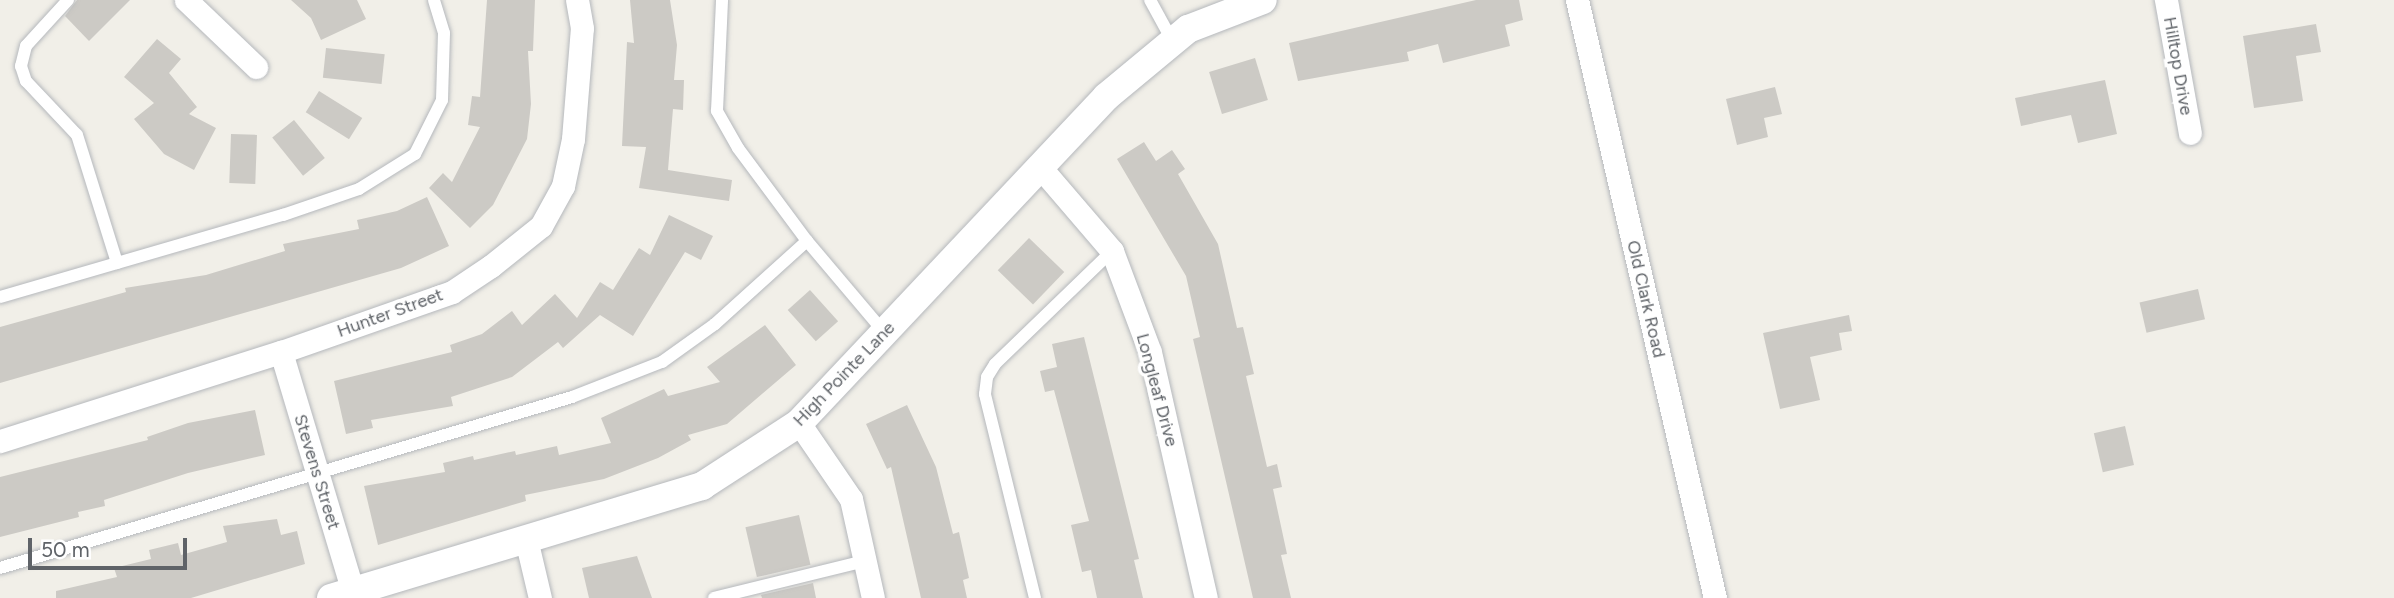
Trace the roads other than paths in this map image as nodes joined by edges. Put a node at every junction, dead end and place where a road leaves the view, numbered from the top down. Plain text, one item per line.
1 (68, 0) edge
2 (186, 0) edge
3 (434, 0) edge
4 (577, 0) edge
5 (722, 0) edge
6 (1150, 0) edge
7 (1264, 0) edge
8 (1577, 0) edge
9 (2166, 0) edge
10 (1172, 42) junction
11 (256, 67) dead end
12 (2190, 133) dead end
13 (1040, 167) junction
14 (807, 241) junction
15 (1112, 251) junction
16 (117, 263) junction
17 (0, 297) edge
18 (885, 333) junction
19 (281, 352) junction
20 (799, 424) junction
21 (0, 441) edge
22 (317, 472) junction
23 (526, 539) junction
24 (865, 561) junction
25 (0, 568) edge
26 (342, 595) edge
27 (540, 598) edge
28 (714, 598) edge
29 (873, 598) edge
30 (1035, 598) edge
31 (1206, 598) edge
32 (1715, 598) edge

1 - 16 lane
2 - 11 street
3 - 16 lane
4 - 19 street, Hunter Street
5 - 14 lane
6 - 10 lane
7 - 10 street, High Pointe Lane
8 - 32 street, Old Clark Road
9 - 12 street, Hilltop Drive
10 - 13 street, High Pointe Lane
13 - 15 street, Longleaf Drive
13 - 18 street, High Pointe Lane
14 - 18 lane
14 - 22 lane
15 - 30 lane
15 - 31 street, Longleaf Drive
16 - 17 lane
18 - 20 street, High Pointe Lane
19 - 21 street, Hunter Street
19 - 22 street, Stevens Street
20 - 23 street, High Pointe Lane
20 - 24 street
22 - 25 lane
22 - 26 street, Stevens Street
23 - 26 street, High Pointe Lane
23 - 27 street
24 - 28 lane
24 - 29 street

